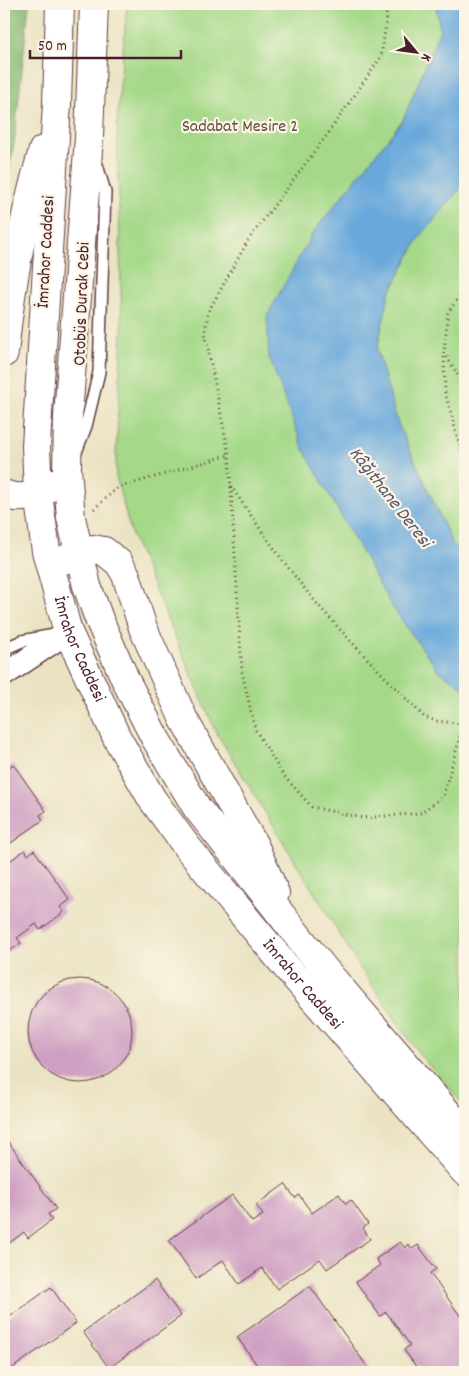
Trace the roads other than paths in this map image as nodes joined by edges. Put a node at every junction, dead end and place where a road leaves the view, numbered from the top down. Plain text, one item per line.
1 (60, 4) edge
2 (94, 4) edge
3 (57, 104) junction
4 (4, 353) edge
5 (67, 469) junction
6 (4, 494) edge
7 (38, 494) junction
8 (78, 555) junction
9 (50, 572) junction
10 (68, 632) junction
11 (4, 649) edge
12 (4, 675) edge
13 (286, 923) junction
14 (465, 1133) edge
15 (465, 1172) edge

1 - 3 main road, İmrahor Caddesi
2 - 5 main road, İmrahor Caddesi
3 - 4 main road
3 - 7 main road, İmrahor Caddesi
5 - 7 main road
5 - 8 main road, İmrahor Caddesi
6 - 7 main road
7 - 9 main road, İmrahor Caddesi
8 - 9 main road
8 - 13 main road, İmrahor Caddesi
8 - 13 main road
9 - 10 main road, İmrahor Caddesi
10 - 11 lane
10 - 12 street
10 - 15 main road, İmrahor Caddesi
13 - 14 main road, İmrahor Caddesi

